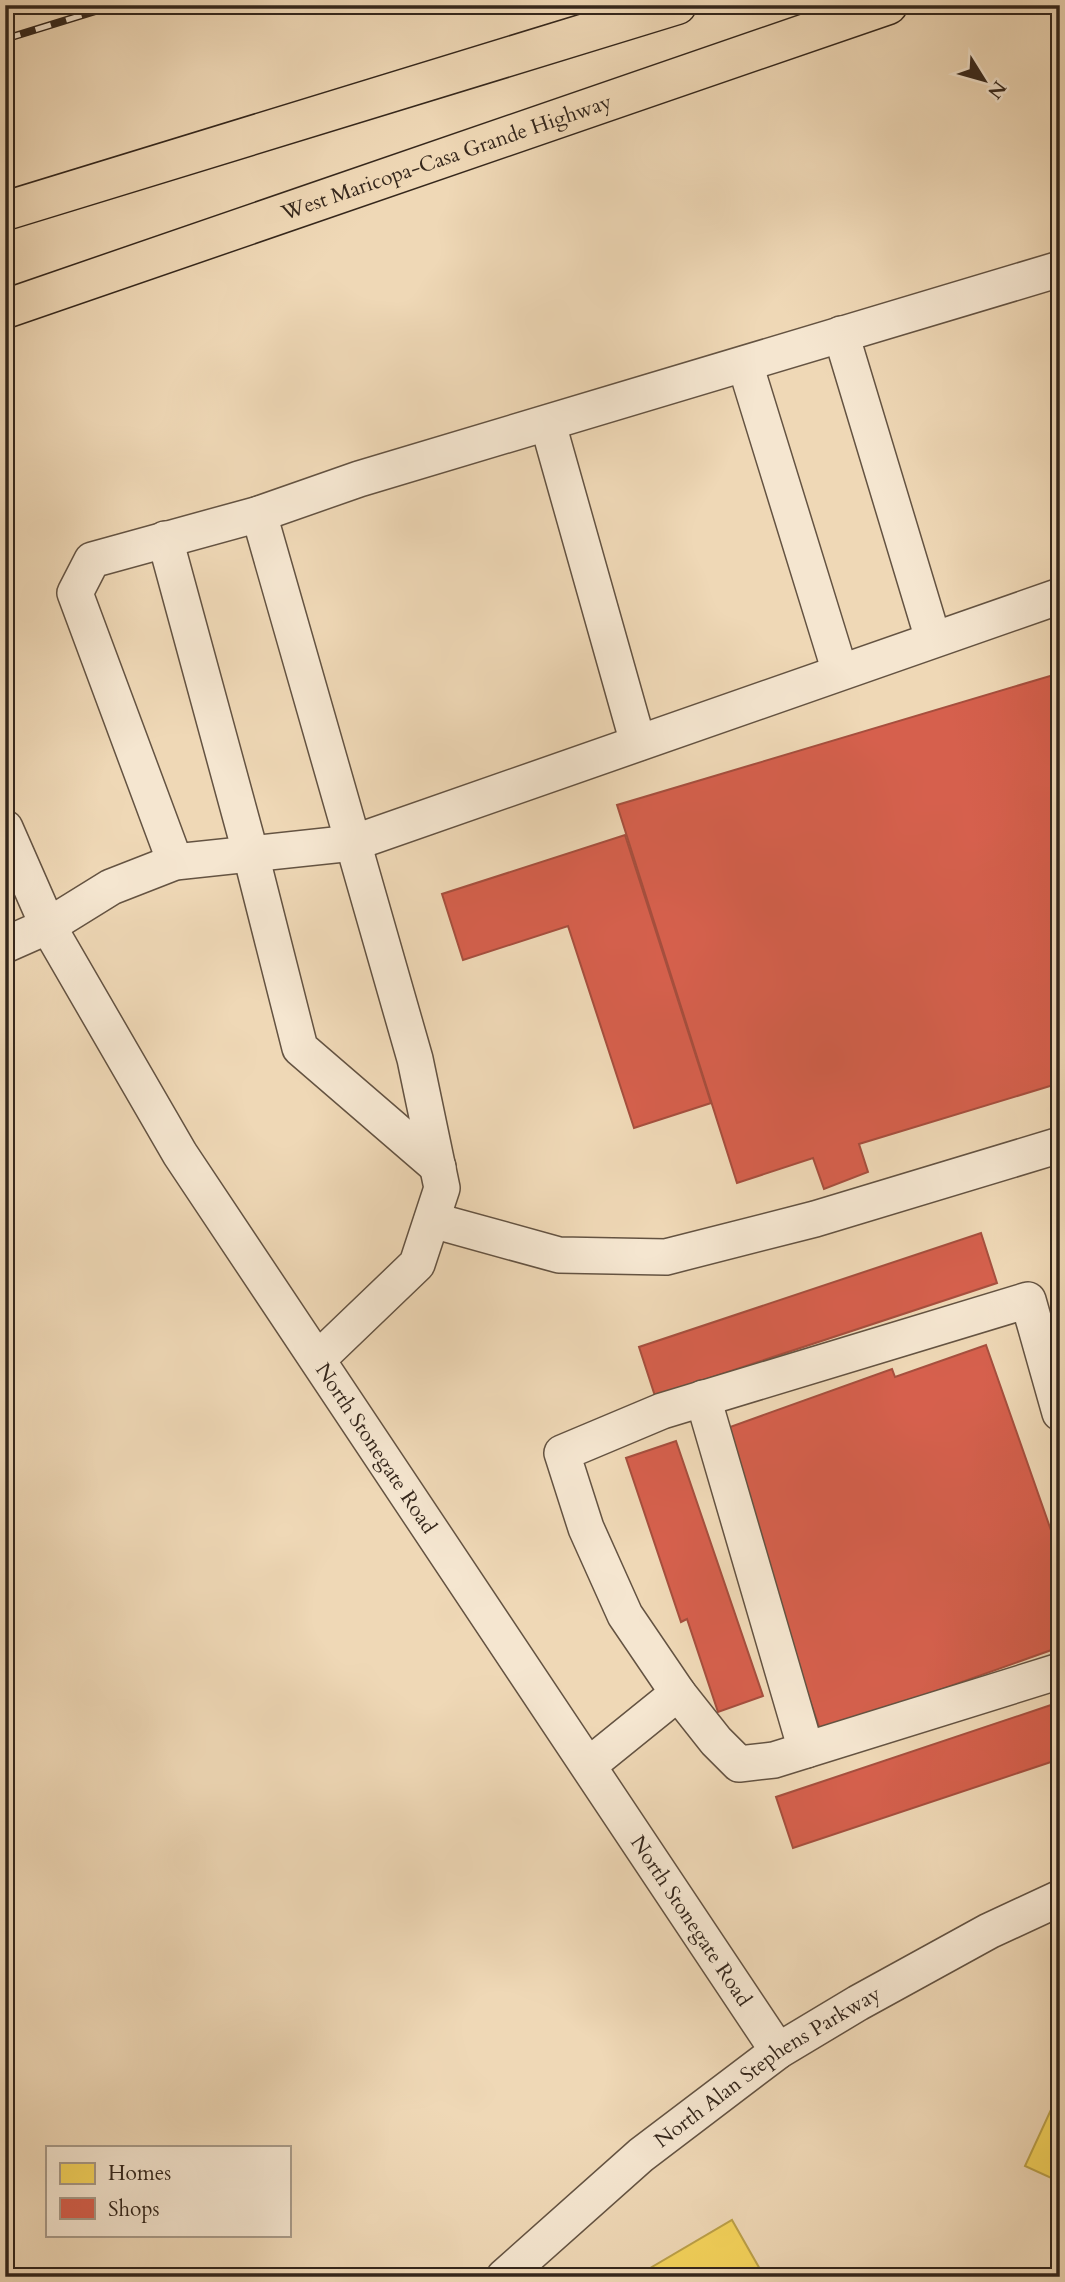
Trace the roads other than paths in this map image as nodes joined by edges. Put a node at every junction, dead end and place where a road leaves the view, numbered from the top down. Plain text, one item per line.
1 (677, 5) edge
2 (888, 5) edge
3 (5, 211) edge
4 (1060, 269) edge
5 (5, 309) edge
6 (841, 334) junction
7 (745, 364) junction
8 (548, 424) junction
9 (259, 514) junction
10 (164, 539) junction
11 (1060, 596) edge
12 (933, 639) junction
13 (840, 673) junction
14 (638, 743) junction
15 (5, 828) edge
16 (353, 843) junction
17 (251, 855) junction
18 (175, 862) junction
19 (48, 926) junction
20 (5, 945) edge
21 (1060, 1145) edge
22 (438, 1167) junction
23 (432, 1220) junction
24 (318, 1359) junction
25 (704, 1398) junction
26 (1060, 1413) edge
27 (1060, 1671) edge
28 (678, 1693) junction
29 (806, 1750) junction
30 (589, 1765) junction
31 (1060, 1898) edge
32 (778, 2051) junction
33 (514, 2273) edge

1 - 3 main road
2 - 5 main road, West Maricopa-Casa Grande Highway
4 - 6 street
6 - 7 street
6 - 12 street
7 - 8 street
7 - 13 street
8 - 9 street
8 - 14 street
9 - 10 street
9 - 16 street
10 - 17 street
10 - 18 street
11 - 12 street
12 - 13 street
13 - 14 street
14 - 16 street
15 - 19 street, North Stonegate Road
16 - 17 street
16 - 22 street
17 - 18 street
17 - 22 street
18 - 19 street
19 - 20 street
19 - 24 street, North Stonegate Road
21 - 23 street
22 - 23 street
23 - 24 street
24 - 30 street, North Stonegate Road
25 - 26 street
25 - 28 street
25 - 29 street
27 - 29 street
28 - 29 street
28 - 30 street
30 - 32 street, North Stonegate Road
31 - 32 street, North Alan Stephens Parkway
32 - 33 street, North Alan Stephens Parkway

